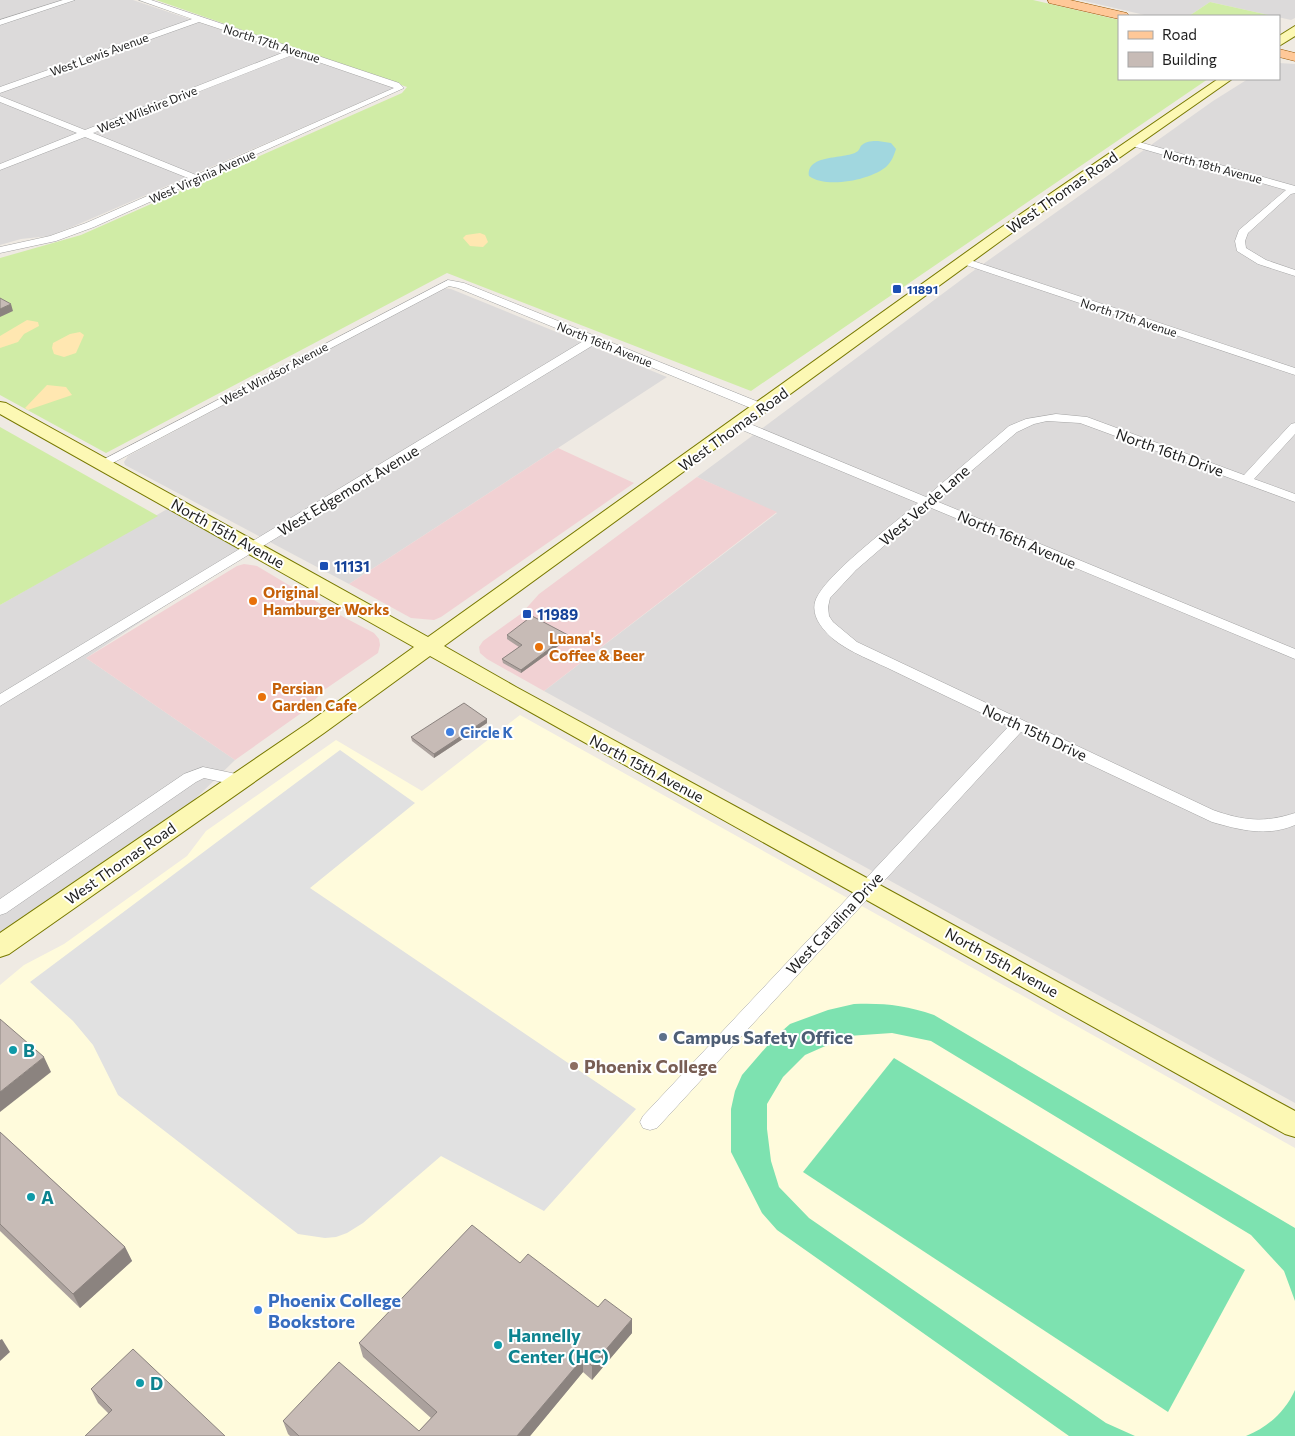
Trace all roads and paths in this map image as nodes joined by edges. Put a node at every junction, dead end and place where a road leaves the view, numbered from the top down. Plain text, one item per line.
1 (70, 0) edge
2 (143, 0) edge
3 (1054, 0) edge
4 (1118, 15) edge
5 (198, 18) junction
6 (0, 23) edge
7 (1295, 30) edge
8 (1280, 41) edge
9 (295, 51) junction
10 (1280, 53) edge
11 (1295, 57) edge
12 (1225, 80) edge
13 (400, 88) joint
14 (0, 90) edge
15 (0, 99) edge
16 (85, 133) junction
17 (1132, 143) junction
18 (0, 167) edge
19 (196, 178) junction
20 (1295, 189) edge
21 (0, 250) edge
22 (964, 262) junction
23 (1295, 273) edge
24 (448, 282) joint
25 (594, 340) junction
26 (1295, 372) edge
27 (0, 407) edge
28 (762, 408) junction
29 (1042, 417) joint
30 (739, 424) junction
31 (1295, 427) edge
32 (100, 464) junction
33 (1246, 480) junction
34 (1295, 498) edge
35 (928, 502) junction
36 (253, 548) junction
37 (821, 608) joint
38 (428, 647) junction
39 (1295, 654) edge
40 (0, 701) edge
41 (1019, 724) junction
42 (240, 780) junction
43 (1295, 819) edge
44 (867, 888) junction
45 (0, 908) edge
46 (0, 947) edge
47 (650, 1122) dead end
48 (1295, 1125) edge

1 - 6 street
2 - 5 street, North 17th Avenue
3 - 4 main road
5 - 9 street, North 17th Avenue
5 - 14 street, West Lewis Avenue
7 - 8 main road
9 - 13 street, North 17th Avenue
9 - 16 street, West Wilshire Drive
10 - 11 main road
12 - 17 main road, West Thomas Road
13 - 19 street, West Virginia Avenue
15 - 16 street
16 - 18 street, West Wilshire Drive
16 - 19 street
17 - 20 street, North 18th Avenue
17 - 22 main road, West Thomas Road
19 - 21 street, West Virginia Avenue
20 - 23 street
22 - 26 street, North 17th Avenue
22 - 28 main road, West Thomas Road
24 - 25 street, North 16th Avenue
24 - 32 street, West Windsor Avenue
25 - 28 street, North 16th Avenue
25 - 36 street, West Edgemont Avenue
27 - 32 main road, North 15th Avenue
28 - 30 main road, West Thomas Road
29 - 33 street, North 16th Drive
29 - 35 street, West Verde Lane
30 - 35 street, North 16th Avenue
30 - 38 main road, West Thomas Road
31 - 33 street
32 - 36 main road, North 15th Avenue
33 - 34 street, North 16th Drive
35 - 37 street, West Verde Lane
35 - 39 street, North 16th Avenue
36 - 38 main road, North 15th Avenue
36 - 40 street, West Edgemont Avenue
37 - 41 street, North 15th Drive
38 - 42 main road, West Thomas Road
38 - 44 main road, North 15th Avenue
41 - 43 street, North 15th Drive
41 - 44 street, West Catalina Drive
42 - 45 street, West Thomas Road
42 - 46 main road, West Thomas Road
44 - 47 street, West Catalina Drive
44 - 48 main road, North 15th Avenue

